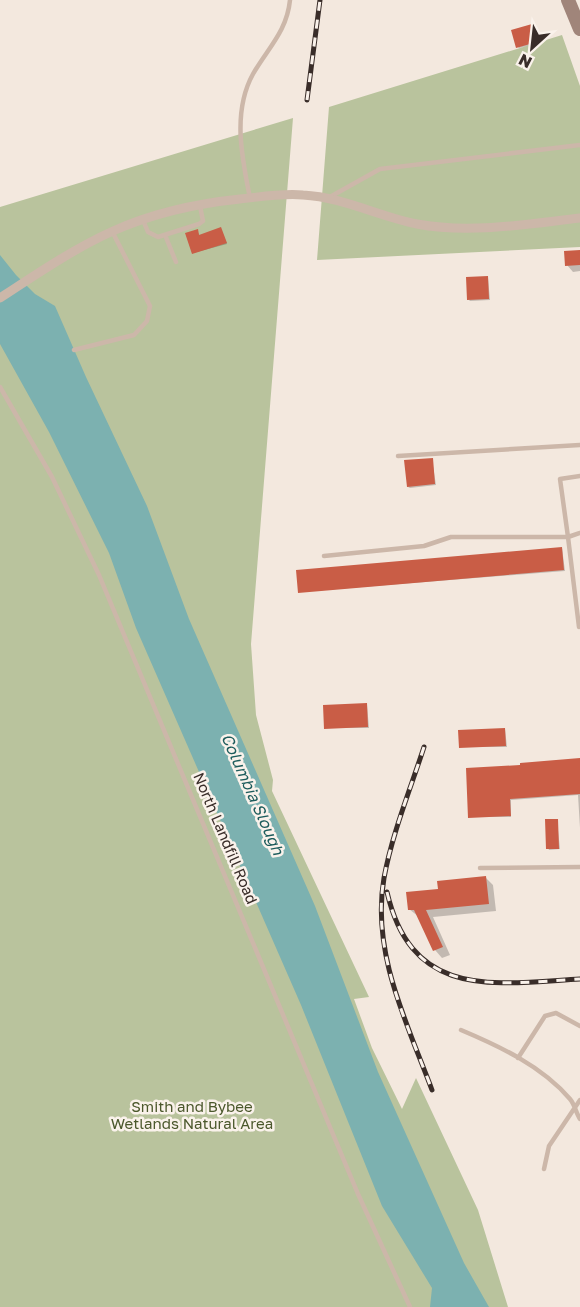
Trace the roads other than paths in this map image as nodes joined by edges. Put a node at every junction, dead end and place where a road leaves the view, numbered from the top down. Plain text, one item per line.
1 (290, 0) edge
2 (568, 0) edge
3 (580, 29) edge
4 (580, 145) edge
5 (250, 198) junction
6 (328, 198) junction
7 (200, 203) junction
8 (142, 218) junction
9 (580, 218) edge
10 (112, 230) junction
11 (165, 235) junction
12 (176, 261) dead end
13 (0, 298) edge
14 (74, 350) dead end
15 (0, 387) edge
16 (580, 445) edge
17 (398, 456) dead end
18 (578, 477) edge
19 (580, 533) edge
20 (568, 537) junction
21 (324, 556) dead end
22 (579, 627) edge
23 (580, 867) edge
24 (480, 868) dead end
25 (580, 1026) edge
26 (460, 1030) dead end
27 (518, 1058) junction
28 (580, 1100) edge
29 (574, 1108) junction
30 (580, 1119) edge
31 (544, 1169) dead end
32 (410, 1307) edge

1 - 5 lane
2 - 3 main road
4 - 6 lane
5 - 6 street
5 - 7 street
6 - 9 street
7 - 8 street
7 - 11 lane
8 - 10 street
8 - 11 lane
10 - 13 street
10 - 14 lane
11 - 12 lane
15 - 32 lane, North Landfill Road
16 - 17 lane
18 - 20 lane
19 - 20 lane
20 - 21 lane
20 - 22 lane
23 - 24 lane
25 - 27 lane
26 - 27 lane
27 - 29 lane
28 - 29 lane
29 - 30 lane
29 - 31 lane

